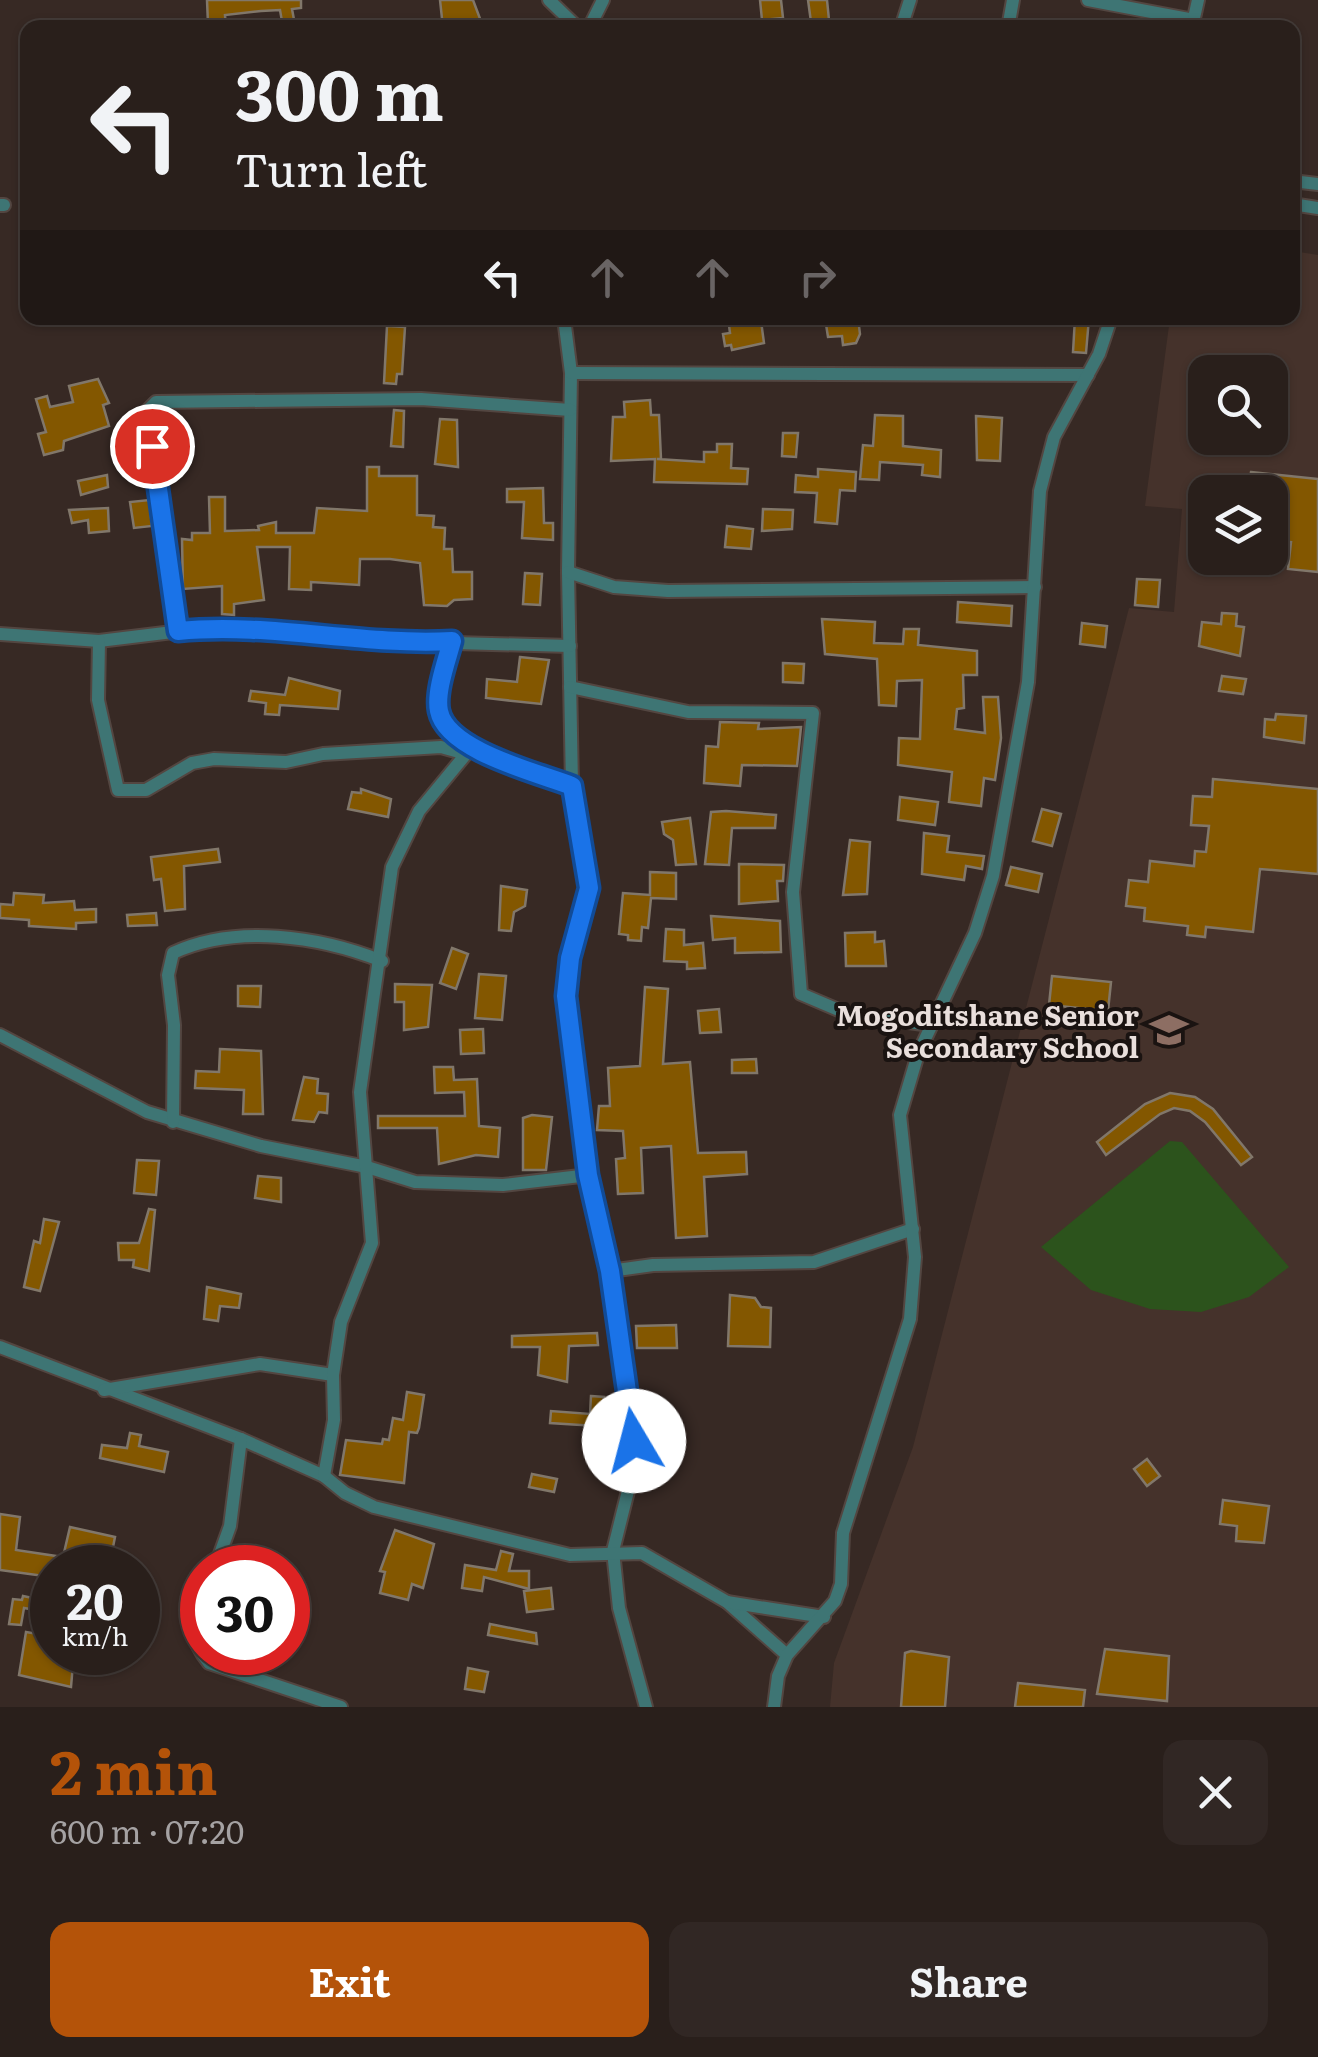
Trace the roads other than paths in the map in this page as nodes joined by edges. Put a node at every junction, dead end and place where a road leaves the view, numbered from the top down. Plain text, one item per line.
1 (549, 0) edge
2 (1088, 0) edge
3 (570, 20) edge
4 (1176, 20) edge
5 (565, 325) edge
6 (1108, 325) edge
7 (571, 373) junction
8 (1088, 375) junction
9 (570, 410) junction
10 (568, 572) junction
11 (1035, 587) junction
12 (178, 631) junction
13 (0, 634) edge
14 (99, 641) junction
15 (452, 641) junction
16 (570, 646) junction
17 (570, 687) junction
18 (469, 751) junction
19 (572, 786) junction
20 (382, 961) junction
21 (931, 1026) junction
22 (0, 1036) edge
23 (173, 1122) junction
24 (366, 1167) junction
25 (588, 1175) junction
26 (913, 1229) junction
27 (610, 1271) junction
28 (0, 1347) edge
29 (333, 1375) junction
30 (102, 1390) junction
31 (242, 1440) junction
32 (324, 1476) junction
33 (223, 1545) edge
34 (614, 1551) junction
35 (727, 1602) junction
36 (824, 1617) junction
37 (788, 1655) junction
38 (247, 1675) edge
39 (341, 1707) edge
40 (646, 1707) edge
41 (774, 1707) edge

1 - 3 street
2 - 4 street
5 - 7 street
6 - 8 street
7 - 8 street
7 - 9 street
8 - 11 street
9 - 10 street
9 - 12 street
10 - 11 street
10 - 16 street
11 - 21 street
12 - 14 street
12 - 15 street
13 - 14 street
14 - 18 street
15 - 16 street
15 - 18 street
16 - 17 street
17 - 19 street
17 - 21 street
18 - 19 street
18 - 20 street
19 - 25 street
20 - 23 street
20 - 24 street
21 - 26 street
22 - 23 street
23 - 24 street
24 - 25 street
24 - 29 street
25 - 27 street
26 - 27 street
26 - 36 street
27 - 34 street
28 - 30 street
29 - 30 street
29 - 32 street
30 - 31 street
31 - 32 street
31 - 33 street
32 - 34 street
34 - 35 street
34 - 40 street
35 - 36 street
35 - 37 street
36 - 37 street
37 - 41 street
38 - 39 street

